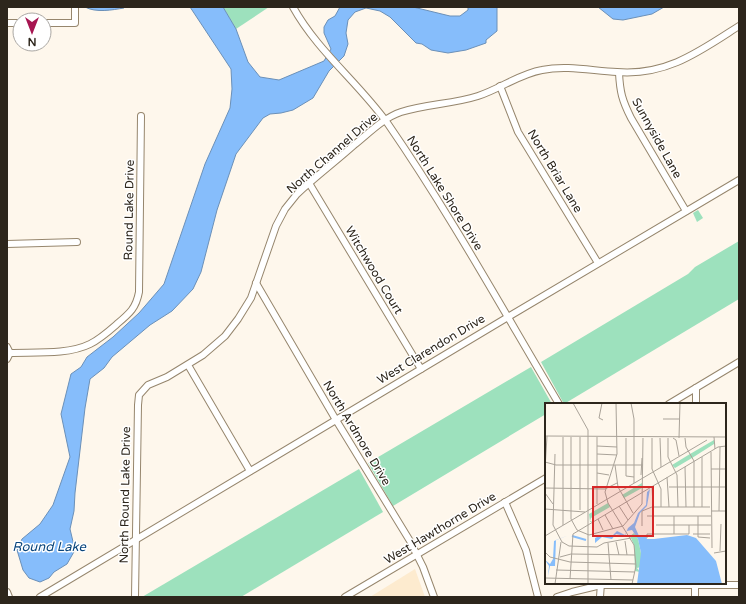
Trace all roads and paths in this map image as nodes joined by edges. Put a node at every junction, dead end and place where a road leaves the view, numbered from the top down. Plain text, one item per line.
1 (75, 7) edge
2 (293, 7) edge
3 (52, 23) edge
4 (739, 26) edge
5 (619, 73) junction
6 (500, 86) junction
7 (141, 116) dead end
8 (385, 121) junction
9 (739, 180) edge
10 (309, 183) junction
11 (686, 211) junction
12 (77, 242) dead end
13 (7, 244) edge
14 (598, 263) junction
15 (256, 283) junction
16 (508, 317) junction
17 (8, 353) edge
18 (739, 362) edge
19 (188, 365) junction
20 (421, 368) junction
21 (696, 388) junction
22 (140, 393) joint
23 (558, 403) edge
24 (671, 403) edge
25 (696, 403) edge
26 (336, 420) junction
27 (250, 471) junction
28 (545, 479) edge
29 (505, 502) junction
30 (136, 540) junction
31 (416, 555) junction
32 (601, 584) edge
33 (695, 584) edge
34 (739, 585) edge
35 (7, 592) edge
36 (9, 597) edge
37 (40, 597) edge
38 (135, 597) edge
39 (345, 597) edge
40 (434, 597) edge
41 (538, 597) edge
42 (557, 597) edge
43 (600, 597) edge
44 (695, 597) edge

1 - 3 street
2 - 8 street, North Lake Shore Drive
4 - 5 street, North Channel Drive
5 - 6 street, North Channel Drive
5 - 11 street, Sunnyside Lane
6 - 8 street, North Channel Drive
6 - 14 street, North Briar Lane
7 - 17 street, Round Lake Drive
8 - 10 street, North Channel Drive
8 - 16 street, North Lake Shore Drive
9 - 11 street, West Clarendon Drive
10 - 15 street, North Channel Drive
10 - 20 street, Witchwood Court
11 - 14 street, West Clarendon Drive
12 - 13 street
14 - 16 street, West Clarendon Drive
15 - 19 street, North Channel Drive
15 - 26 street, North Ardmore Drive
16 - 20 street, West Clarendon Drive
16 - 23 street, North Lake Shore Drive
18 - 21 street
19 - 22 street, North Channel Drive
19 - 27 street
20 - 26 street, West Clarendon Drive
21 - 24 street
21 - 25 street
22 - 30 street, North Round Lake Drive
26 - 27 street, West Clarendon Drive
26 - 31 street, North Ardmore Drive
27 - 30 street, West Clarendon Drive
28 - 29 street, West Hawthorne Drive
29 - 31 street, West Hawthorne Drive
29 - 41 street
30 - 37 street, West Clarendon Drive
30 - 38 street, North Round Lake Drive
31 - 39 street, West Hawthorne Drive
31 - 40 street, North Ardmore Drive
32 - 33 street
32 - 42 street
32 - 43 street
33 - 34 street
33 - 44 street
35 - 36 street

